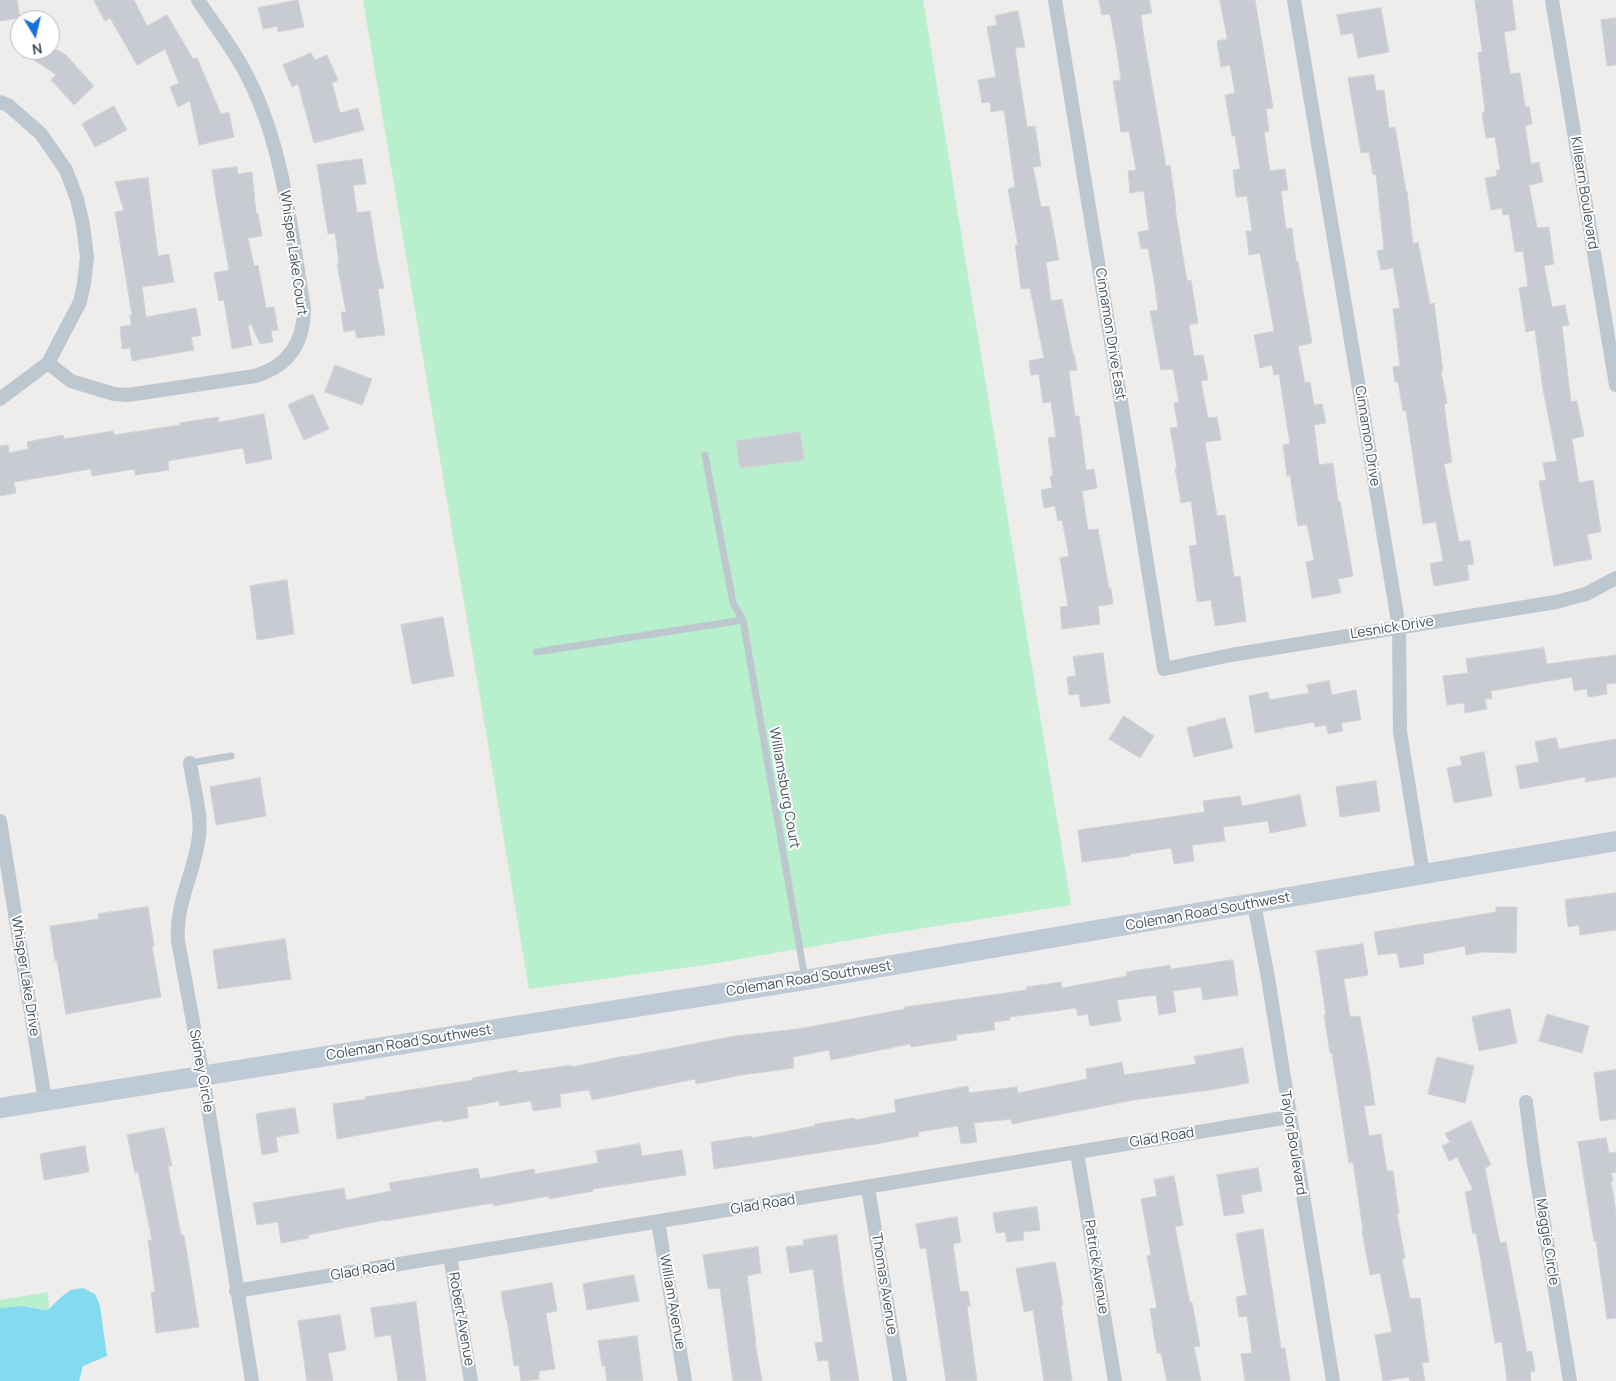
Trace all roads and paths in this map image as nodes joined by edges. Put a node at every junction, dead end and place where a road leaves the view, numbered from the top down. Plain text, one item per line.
1 (198, 0) edge
2 (1055, 0) edge
3 (1294, 0) edge
4 (1552, 0) edge
5 (0, 102) edge
6 (48, 363) junction
7 (1616, 386) edge
8 (0, 399) edge
9 (705, 455) dead end
10 (1616, 578) edge
11 (744, 620) junction
12 (1399, 627) junction
13 (536, 652) dead end
14 (1164, 669) joint
15 (231, 756) dead end
16 (190, 763) joint
17 (0, 821) edge
18 (1616, 841) edge
19 (1423, 874) junction
20 (1254, 904) junction
21 (805, 980) junction
22 (203, 1076) junction
23 (44, 1100) junction
24 (1526, 1102) dead end
25 (0, 1108) edge
26 (1289, 1117) junction
27 (1077, 1153) junction
28 (868, 1188) junction
29 (658, 1222) junction
30 (450, 1256) junction
31 (236, 1291) junction
32 (252, 1381) edge
33 (471, 1381) edge
34 (685, 1381) edge
35 (900, 1381) edge
36 (1115, 1381) edge
37 (1333, 1381) edge
38 (1570, 1381) edge

1 - 6 street, Whisper Lake Court
2 - 14 street, Cinnamon Drive East
3 - 12 street, Cinnamon Drive
4 - 7 street, Killearn Boulevard
5 - 6 street
6 - 8 street
9 - 11 lane, Williamsburg Court
10 - 12 street, Lesnick Drive
11 - 13 lane
11 - 21 lane, Williamsburg Court
12 - 14 street, Lesnick Drive
12 - 19 street, Cinnamon Drive
15 - 16 lane
16 - 22 street, Sidney Circle
17 - 23 street, Whisper Lake Drive
18 - 19 street, Coleman Road Southwest
19 - 20 street, Coleman Road Southwest
20 - 21 street, Coleman Road Southwest
20 - 26 street, Taylor Boulevard
21 - 22 street, Coleman Road Southwest
22 - 23 street, Coleman Road Southwest
22 - 31 street, Sidney Circle
23 - 25 street, Coleman Road Southwest
24 - 38 street, Maggie Circle
26 - 27 street, Glad Road
26 - 37 street, Taylor Boulevard
27 - 28 street, Glad Road
27 - 36 street, Patrick Avenue
28 - 29 street, Glad Road
28 - 35 street, Thomas Avenue
29 - 30 street, Glad Road
29 - 34 street, William Avenue
30 - 31 street, Glad Road
30 - 33 street, Robert Avenue
31 - 32 street, Sidney Circle

